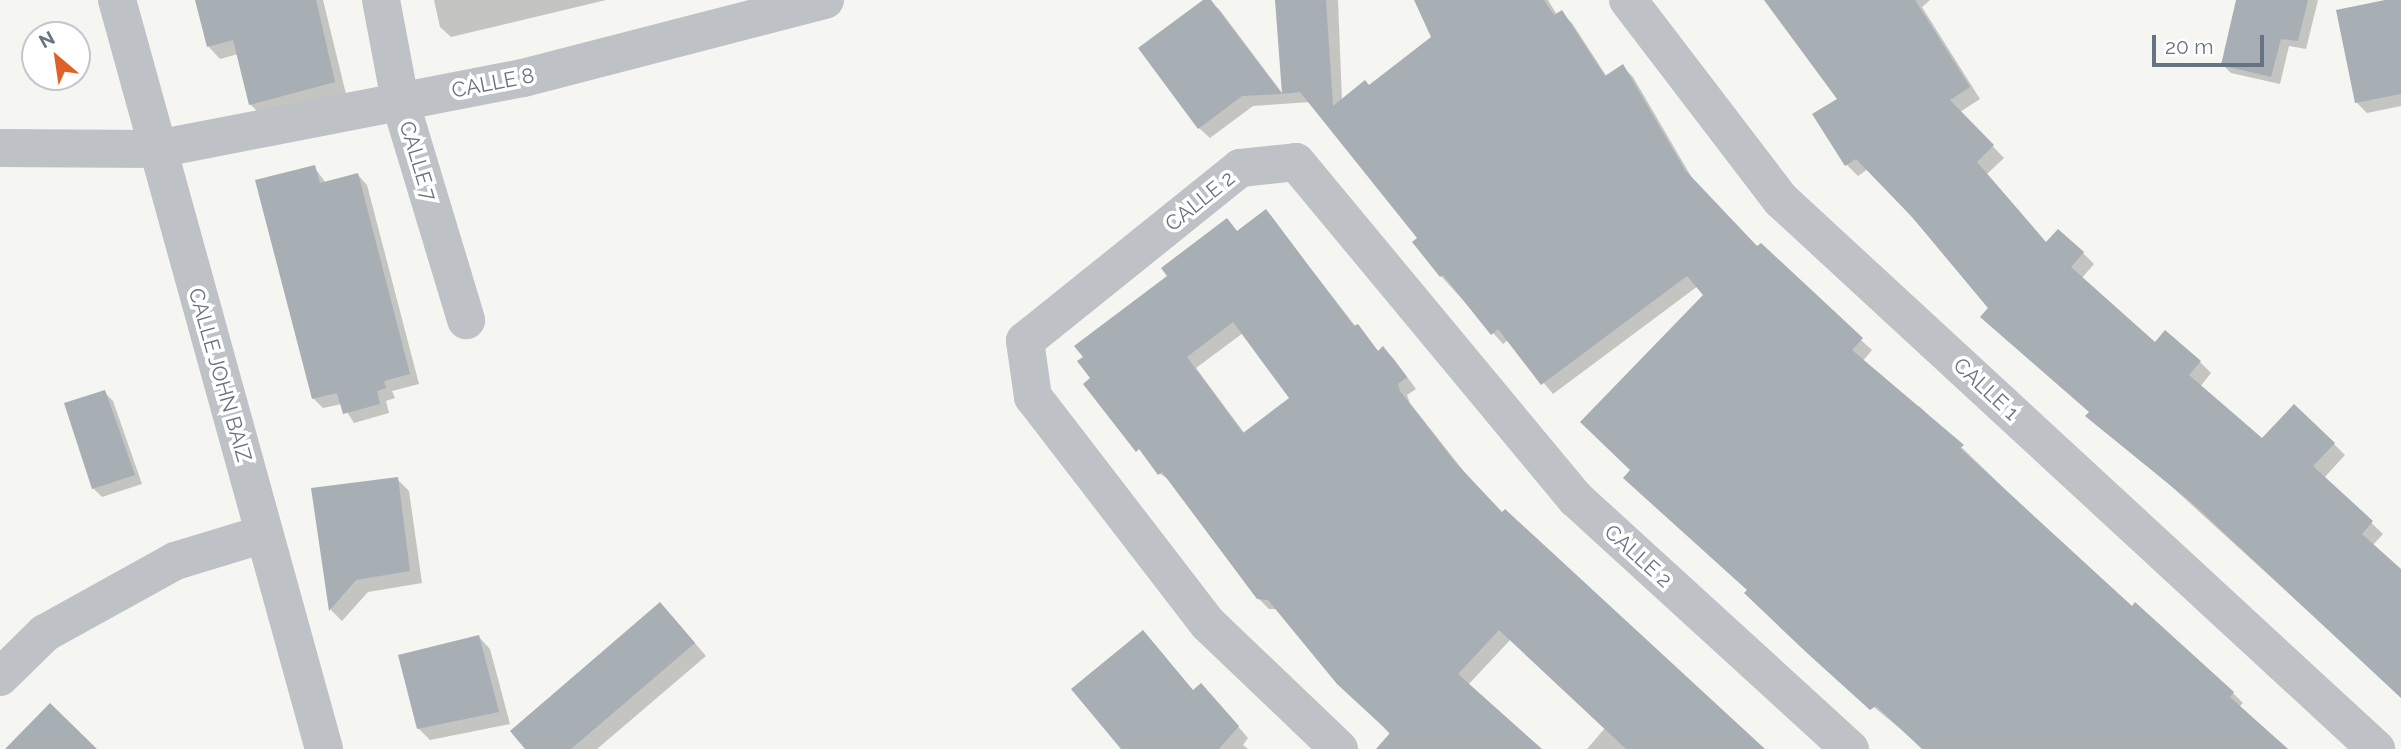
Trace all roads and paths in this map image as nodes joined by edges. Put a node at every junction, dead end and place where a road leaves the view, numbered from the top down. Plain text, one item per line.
1 (117, 0) edge
2 (381, 0) edge
3 (825, 0) edge
4 (1628, 0) edge
5 (400, 101) junction
6 (0, 148) edge
7 (157, 149) junction
8 (466, 320) dead end
9 (264, 534) junction
10 (0, 677) edge
11 (324, 749) edge
12 (1339, 749) edge
13 (1850, 749) edge
14 (2376, 749) edge

1 - 7 street, CALLE JOHN BAIZ
2 - 5 street, CALLE 7
3 - 5 street, CALLE 8
4 - 14 street, CALLE 1
5 - 7 street, CALLE 8
5 - 8 street, CALLE 7
6 - 7 street, CALLE 8
7 - 9 street, CALLE JOHN BAIZ
9 - 10 street
9 - 11 street, CALLE JOHN BAIZ
12 - 13 street, CALLE 2

